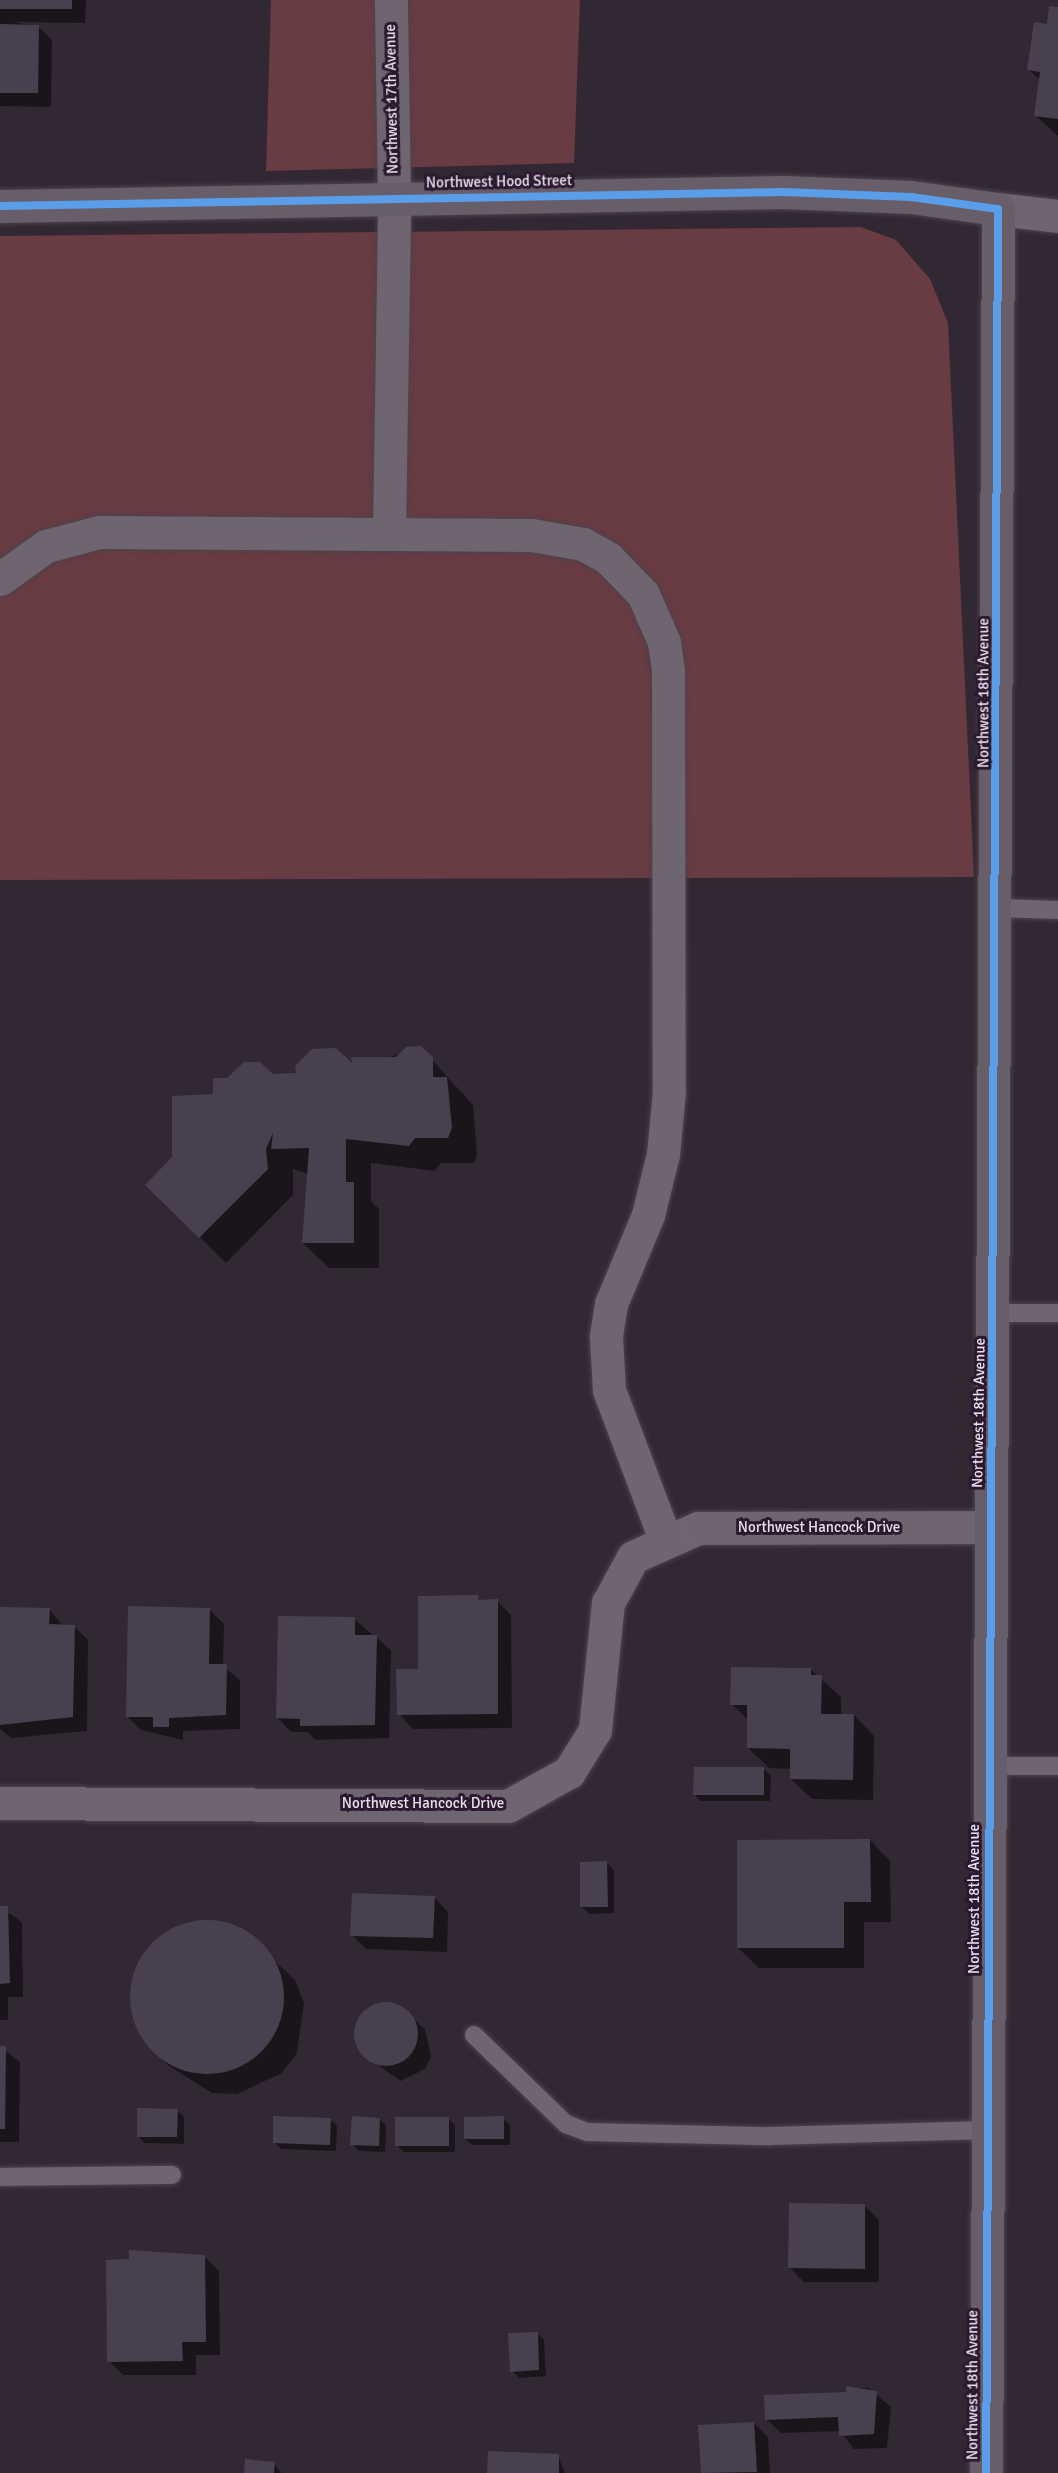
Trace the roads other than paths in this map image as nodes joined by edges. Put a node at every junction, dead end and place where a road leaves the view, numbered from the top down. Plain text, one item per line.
1 (391, 0) edge
2 (394, 197) junction
3 (0, 206) edge
4 (998, 209) junction
5 (1058, 216) edge
6 (389, 534) junction
7 (0, 579) edge
8 (998, 908) junction
9 (1058, 910) edge
10 (995, 1313) junction
11 (1058, 1313) edge
12 (990, 1527) junction
13 (665, 1539) junction
14 (988, 1766) junction
15 (1058, 1766) edge
16 (0, 1803) edge
17 (474, 2035) dead end
18 (988, 2130) junction
19 (172, 2175) dead end
20 (0, 2177) edge
21 (987, 2473) edge

1 - 2 street, Northwest 17th Avenue
2 - 3 street, Northwest Hood Street
2 - 4 street, Northwest Hood Street
2 - 6 street, Northwest 17th Avenue
4 - 5 street, Northwest Hood Street
4 - 8 street, Northwest 18th Avenue
6 - 7 street
6 - 13 street
8 - 9 lane
8 - 10 street, Northwest 18th Avenue
10 - 11 lane
10 - 12 street, Northwest 18th Avenue
12 - 13 street, Northwest Hancock Drive
12 - 14 street, Northwest 18th Avenue
13 - 16 street, Northwest Hancock Drive
14 - 15 lane
14 - 18 street, Northwest 18th Avenue
17 - 18 lane
18 - 21 street, Northwest 18th Avenue
19 - 20 lane

